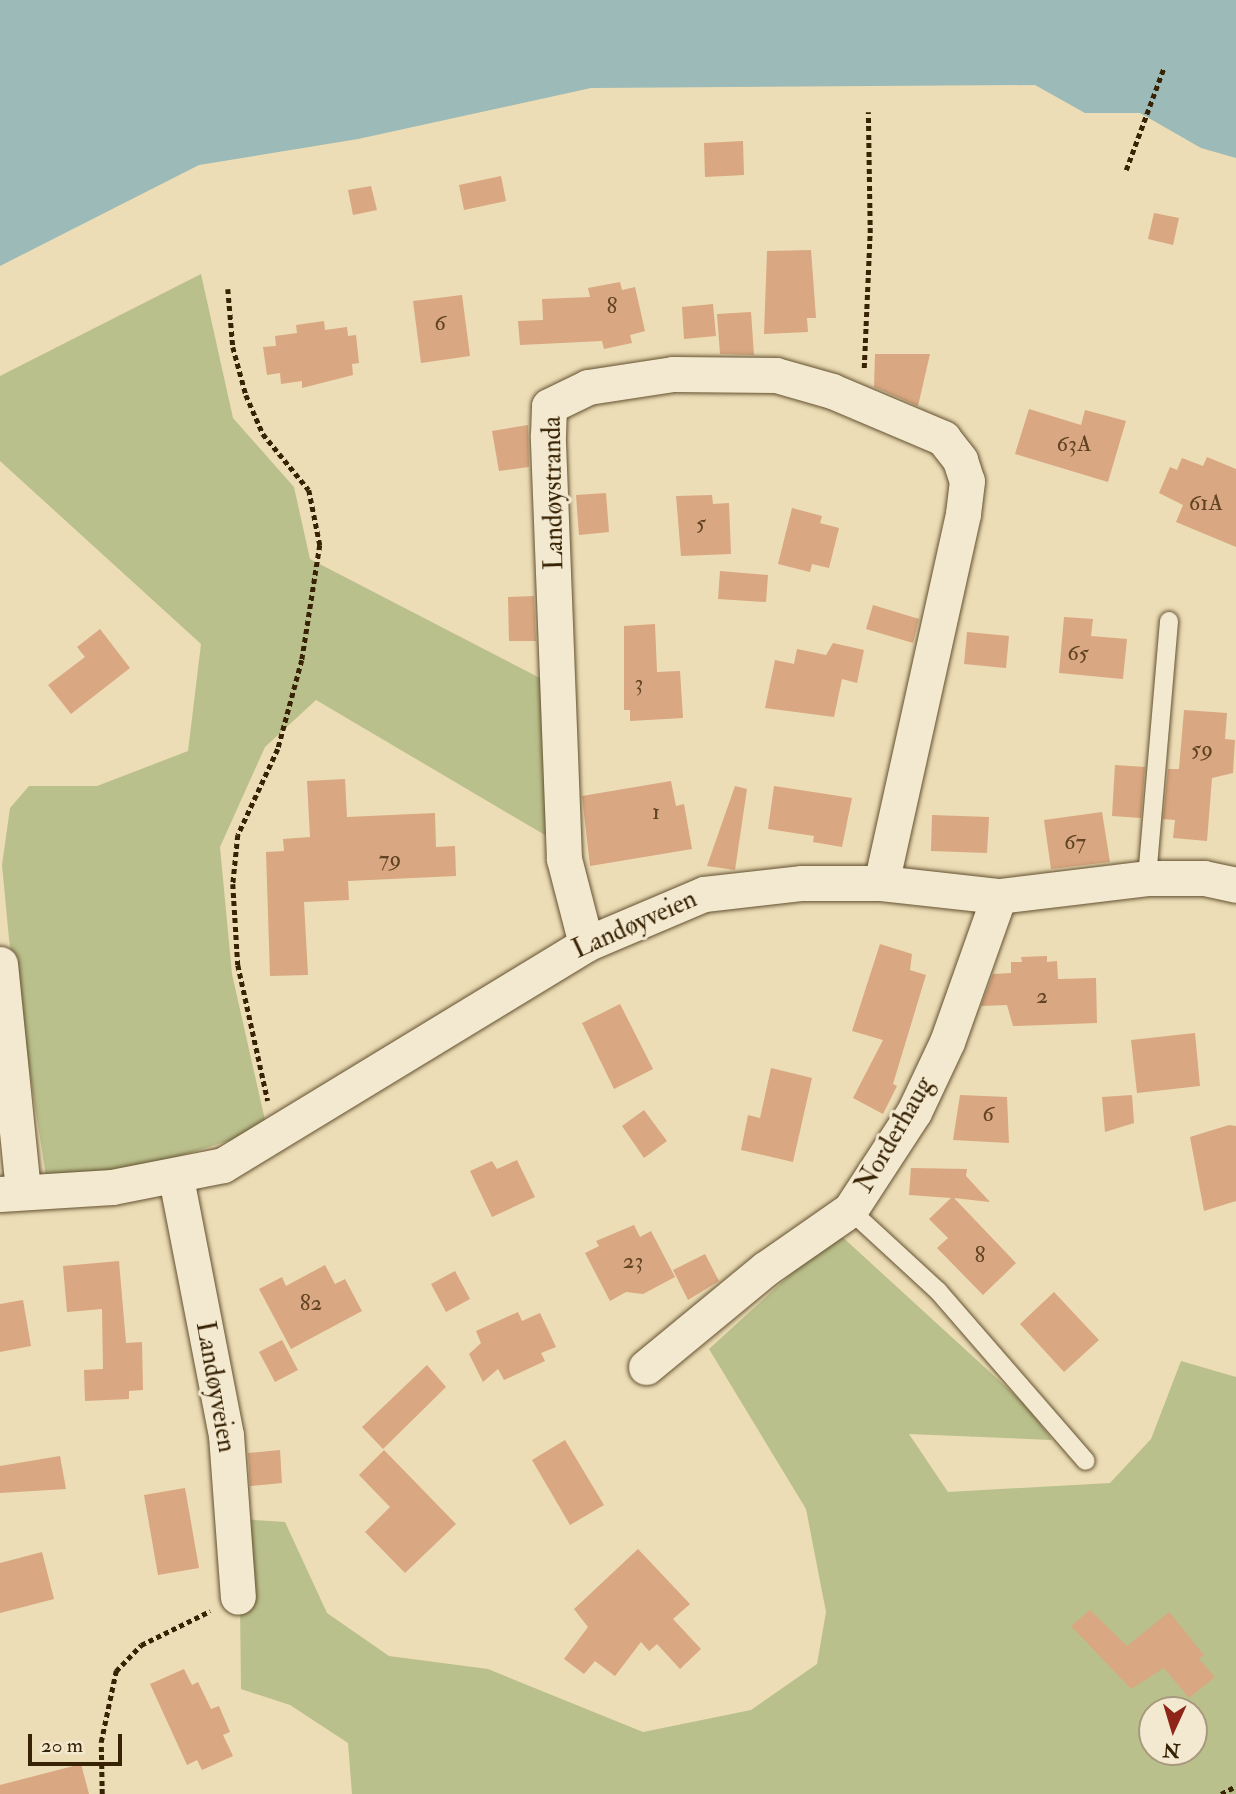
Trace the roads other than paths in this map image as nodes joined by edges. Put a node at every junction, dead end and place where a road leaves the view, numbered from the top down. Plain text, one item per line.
1 (1168, 621) dead end
2 (1147, 878) junction
3 (881, 883) junction
4 (1236, 885) edge
5 (999, 895) junction
6 (586, 944) junction
7 (0, 964) edge
8 (176, 1178) junction
9 (11, 1192) edge
10 (850, 1210) junction
11 (646, 1367) dead end
12 (1086, 1461) dead end
13 (238, 1597) road end

1 - 2 lane
2 - 4 street, Landøyveien
2 - 5 street, Landøyveien
3 - 5 street, Landøyveien
3 - 6 street, Landøyveien
3 - 6 street, Landøystranda
5 - 10 street, Norderhaug
6 - 8 street, Landøyveien
7 - 9 street
8 - 9 street, Landøyveien
8 - 13 street, Landøyveien
10 - 11 street, Norderhaug
10 - 12 lane

